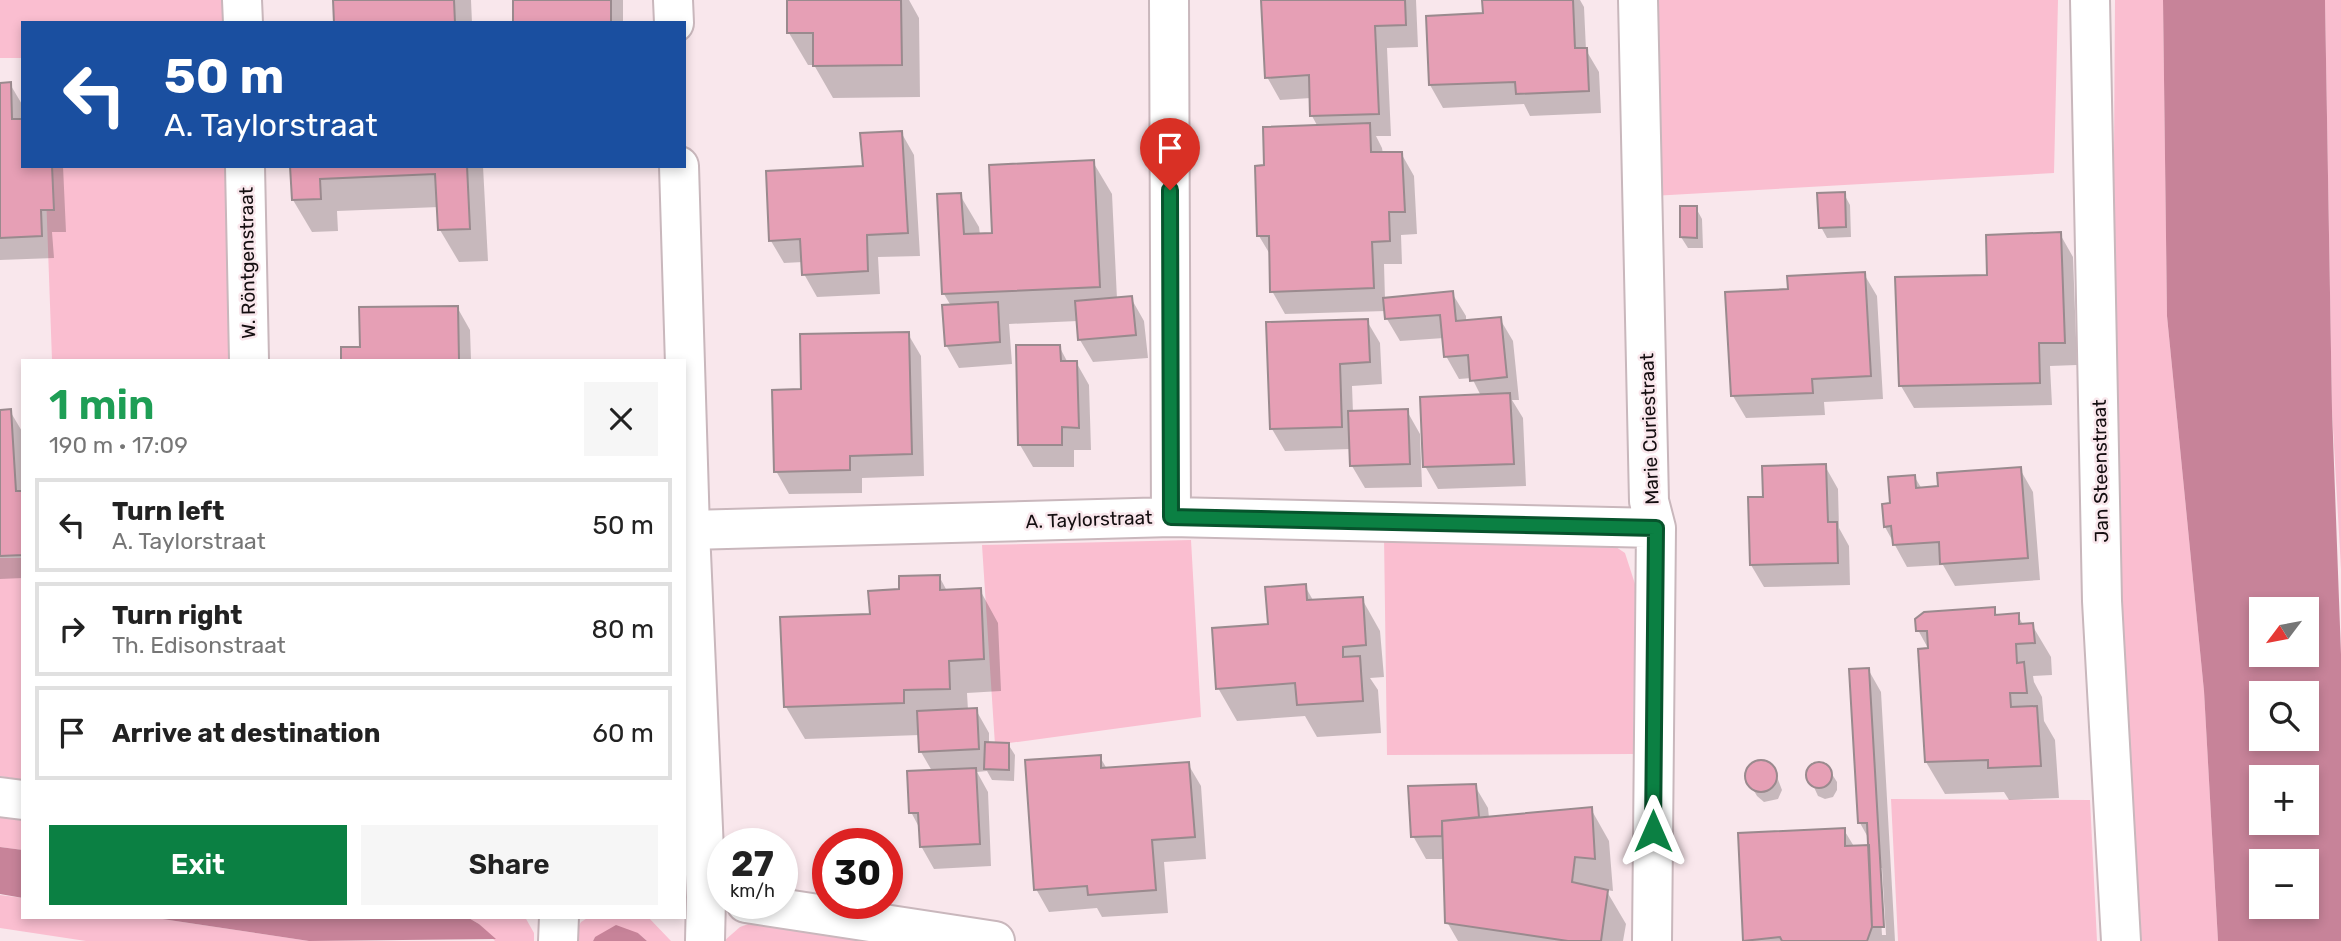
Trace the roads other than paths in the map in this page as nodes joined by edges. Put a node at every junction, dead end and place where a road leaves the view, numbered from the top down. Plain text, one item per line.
1 (242, 0) edge
2 (673, 0) edge
3 (1168, 0) edge
4 (1638, 0) edge
5 (2090, 0) edge
6 (243, 21) edge
7 (674, 21) edge
8 (246, 168) edge
9 (678, 168) edge
10 (249, 359) edge
11 (684, 359) edge
12 (686, 409) edge
13 (1171, 517) junction
14 (1656, 528) junction
15 (690, 530) junction
16 (0, 797) edge
17 (21, 800) edge
18 (704, 897) edge
19 (798, 911) edge
20 (559, 919) edge
21 (558, 941) edge
22 (705, 941) edge
23 (995, 941) edge
24 (1652, 941) edge
25 (2121, 941) edge

1 - 6 street
2 - 7 street
3 - 13 street
4 - 14 street, Marie Curiestraat
5 - 25 street, Jan Steenstraat
8 - 10 street, W. Röntgenstraat
9 - 11 street
12 - 15 street
13 - 14 street, A. Taylorstraat
13 - 15 street, A. Taylorstraat
14 - 24 street, Marie Curiestraat
15 - 18 street
16 - 17 street
18 - 22 street
19 - 23 street
20 - 21 street

